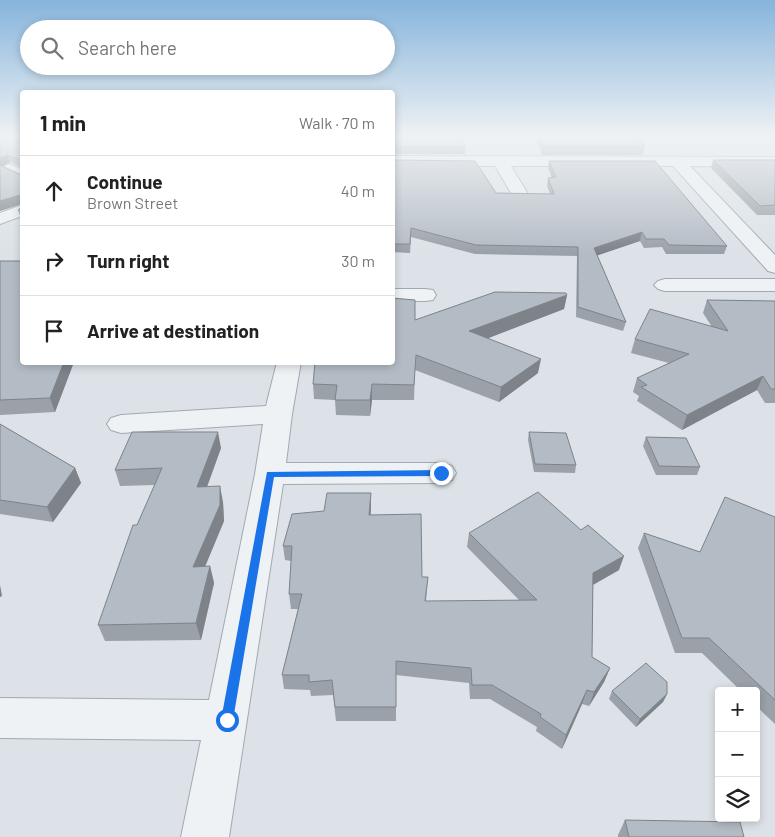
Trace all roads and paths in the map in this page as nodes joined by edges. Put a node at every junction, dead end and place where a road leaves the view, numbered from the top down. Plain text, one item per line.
1 (509, 175) edge
2 (690, 175) edge
3 (520, 194) edge
4 (20, 211) edge
5 (0, 219) edge
6 (775, 268) edge
7 (665, 285) dead end
8 (775, 285) edge
9 (395, 295) edge
10 (425, 295) dead end
11 (288, 365) edge
12 (278, 414) junction
13 (121, 424) dead end
14 (441, 473) dead end
15 (270, 474) junction
16 (0, 718) edge
17 (227, 720) junction
18 (205, 837) edge

1 - 3 street
2 - 6 street
4 - 5 street
7 - 8 street
9 - 10 street
11 - 12 street
12 - 13 street
12 - 15 street
14 - 15 street
15 - 17 street
16 - 17 street
17 - 18 street

